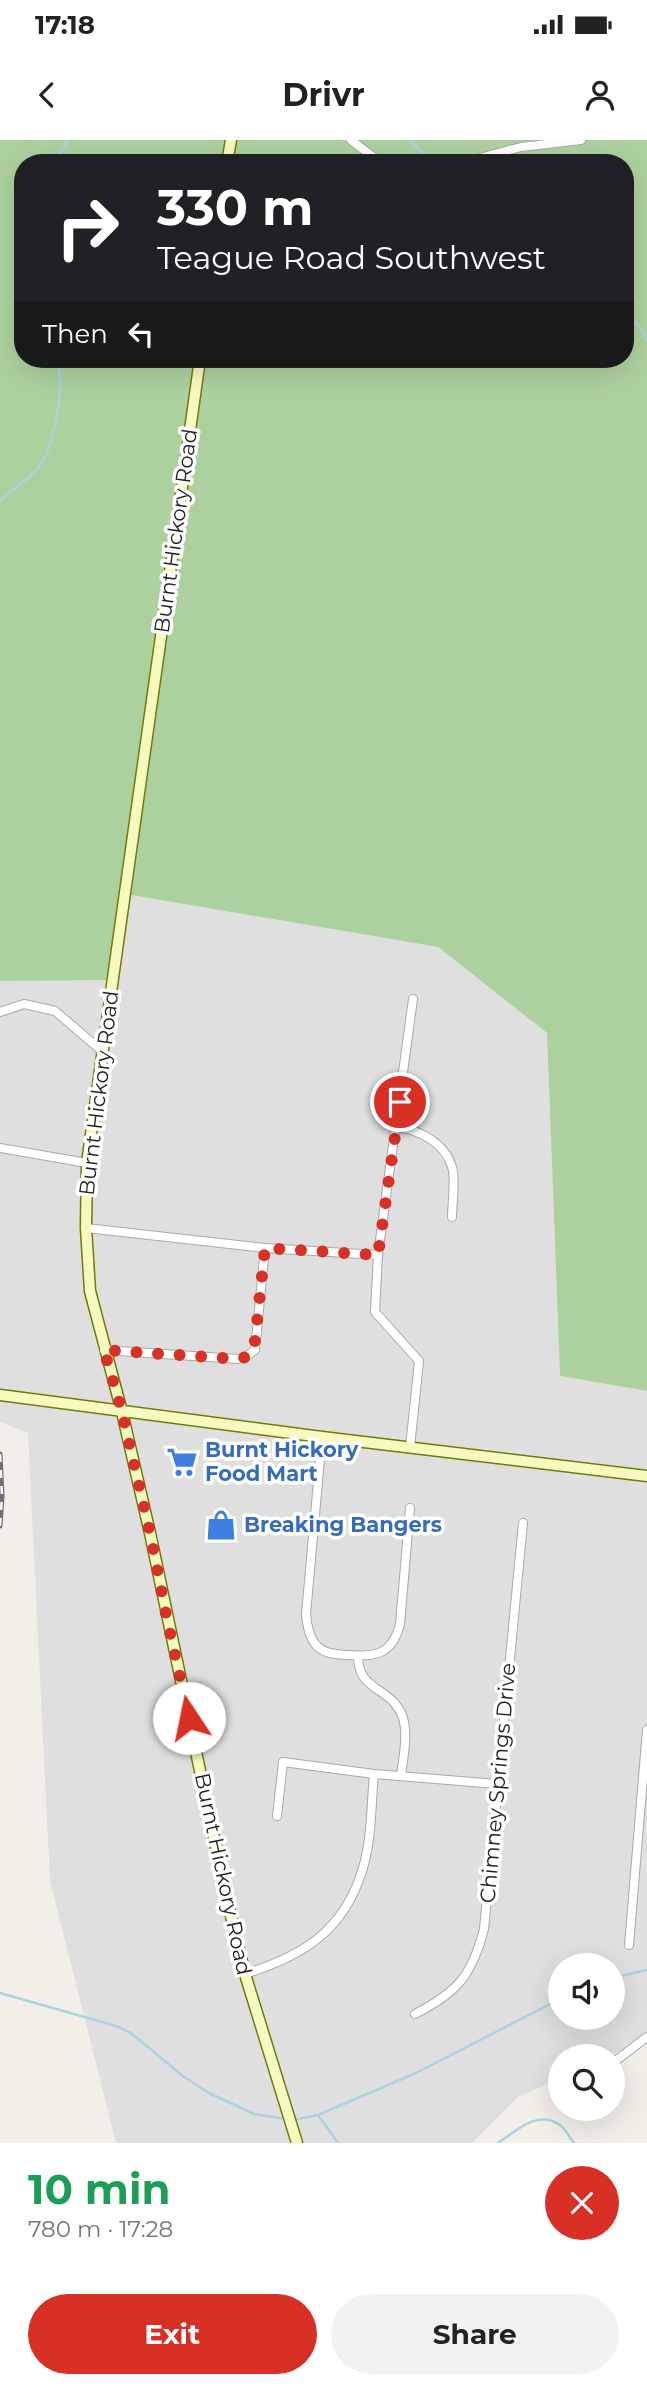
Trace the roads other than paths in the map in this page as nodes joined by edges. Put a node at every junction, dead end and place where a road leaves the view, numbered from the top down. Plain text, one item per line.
1 (351, 140) edge
2 (581, 140) edge
3 (369, 154) edge
4 (495, 154) edge
5 (199, 368) edge
6 (413, 999) dead end
7 (0, 1012) edge
8 (103, 1052) junction
9 (397, 1127) junction
10 (0, 1148) edge
11 (88, 1163) junction
12 (452, 1217) dead end
13 (86, 1228) junction
14 (265, 1248) junction
15 (378, 1255) junction
16 (104, 1350) junction
17 (0, 1395) edge
18 (122, 1412) junction
19 (322, 1437) junction
20 (410, 1447) junction
21 (647, 1476) edge
22 (410, 1508) dead end
23 (523, 1523) dead end
24 (358, 1656) junction
25 (647, 1730) edge
26 (374, 1774) junction
27 (401, 1776) junction
28 (497, 1784) junction
29 (277, 1816) dead end
30 (643, 1821) edge
31 (629, 1945) dead end
32 (245, 1974) junction
33 (415, 2014) dead end
34 (647, 2037) edge
35 (625, 2054) edge
36 (297, 2143) edge

1 - 3 street
2 - 4 street
5 - 8 main road, Burnt Hickory Road
6 - 9 street
7 - 8 street
8 - 11 main road, Burnt Hickory Road
9 - 12 street
9 - 15 street
10 - 11 street
11 - 13 main road, Burnt Hickory Road
13 - 14 street
13 - 16 main road, Burnt Hickory Road
14 - 15 street
14 - 16 street
15 - 20 street
16 - 18 main road, Burnt Hickory Road
17 - 18 main road
18 - 19 main road
18 - 32 main road, Burnt Hickory Road
19 - 20 main road
19 - 24 street
20 - 21 main road
22 - 24 street
23 - 28 street, Chimney Springs Drive
24 - 27 street
25 - 30 street
26 - 27 street
26 - 29 street
26 - 32 street
27 - 28 street
28 - 33 street, Chimney Springs Drive
30 - 31 street
32 - 36 main road, Burnt Hickory Road
34 - 35 street

